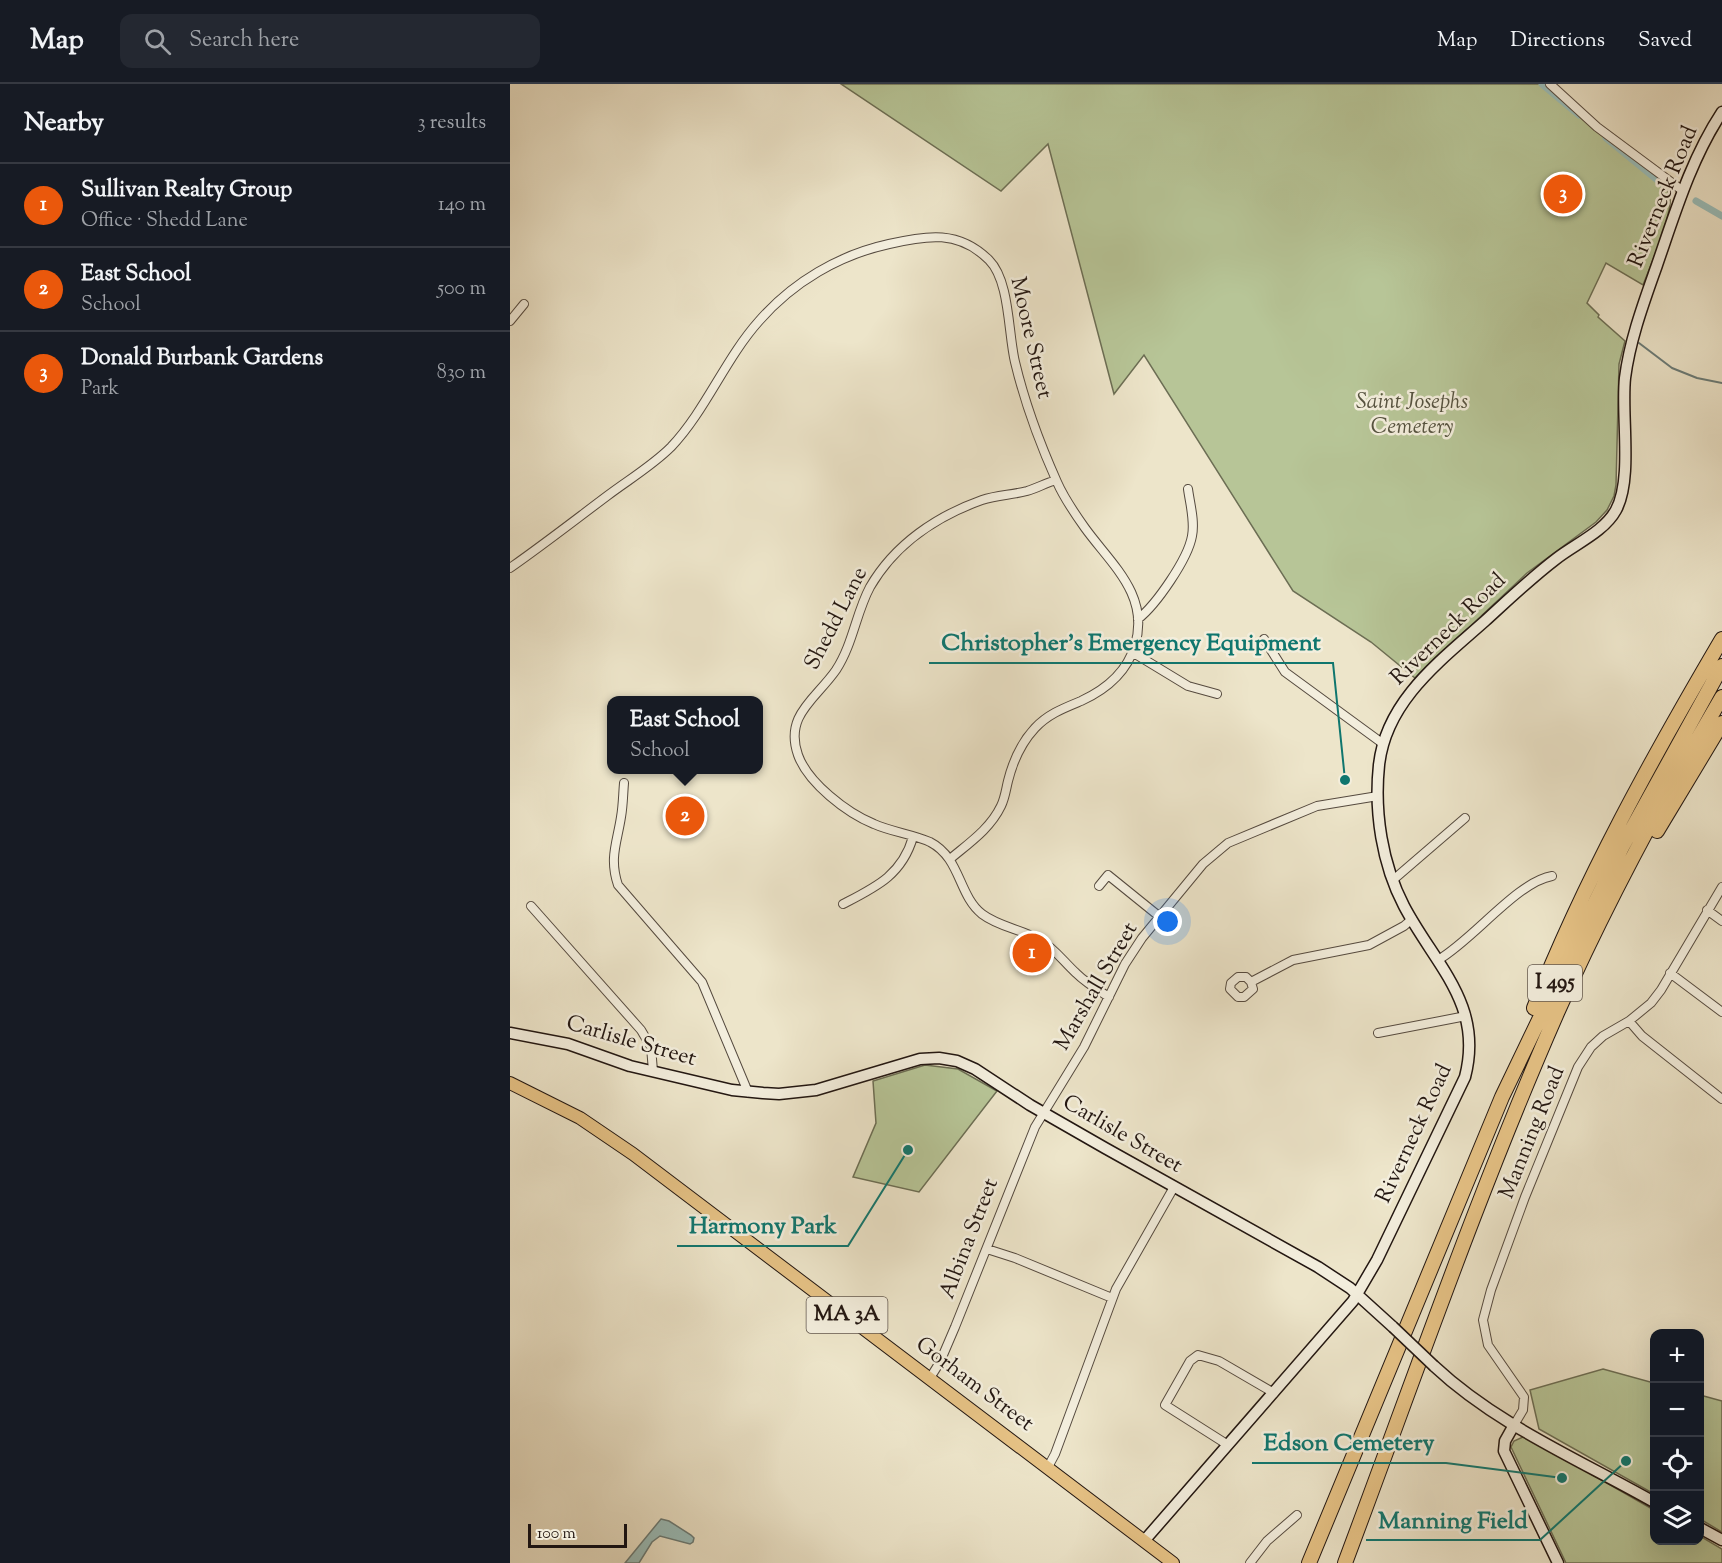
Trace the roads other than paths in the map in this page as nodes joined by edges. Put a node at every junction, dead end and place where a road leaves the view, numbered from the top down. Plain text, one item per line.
1 (1550, 84) edge
2 (1722, 112) edge
3 (1683, 191) junction
4 (524, 304) dead end
5 (510, 321) edge
6 (1056, 480) junction
7 (1188, 489) dead end
8 (510, 568) edge
9 (1138, 619) junction
10 (1264, 639) dead end
11 (1722, 639) edge
12 (1132, 652) junction
13 (1722, 666) edge
14 (1217, 694) dead end
15 (1722, 697) edge
16 (1722, 723) edge
17 (1382, 743) junction
18 (624, 783) dead end
19 (1378, 796) junction
20 (1465, 819) dead end
21 (914, 837) junction
22 (950, 859) junction
23 (1552, 876) dead end
24 (1393, 880) junction
25 (1099, 886) dead end
26 (1722, 887) edge
27 (843, 904) dead end
28 (531, 906) dead end
29 (1707, 910) junction
30 (1160, 917) junction
31 (1412, 920) junction
32 (1722, 921) edge
33 (1593, 938) junction
34 (1438, 960) junction
35 (1670, 973) junction
36 (1251, 982) dead end
37 (1109, 997) junction
38 (1722, 1012) edge
39 (1466, 1016) junction
40 (1629, 1021) junction
41 (1378, 1033) dead end
42 (510, 1034) edge
43 (653, 1071) junction
44 (510, 1083) edge
45 (748, 1092) junction
46 (1722, 1099) edge
47 (1043, 1113) junction
48 (1483, 1140) junction
49 (1174, 1187) junction
50 (987, 1249) junction
51 (1357, 1294) junction
52 (1112, 1298) junction
53 (930, 1378) junction
54 (1274, 1393) junction
55 (1514, 1425) junction
56 (1228, 1445) junction
57 (1048, 1467) junction
58 (1650, 1500) edge
59 (1298, 1515) dead end
60 (1704, 1530) edge
61 (1722, 1540) edge
62 (1144, 1541) junction
63 (1173, 1563) edge
64 (1250, 1563) edge
65 (1309, 1563) edge
66 (1345, 1563) edge
67 (1558, 1563) edge

1 - 3 street
2 - 3 main road, Riverneck Road
3 - 17 main road, Riverneck Road
4 - 5 street
6 - 8 street, Moore Street
6 - 9 street, Moore Street
6 - 21 street, Shedd Lane
7 - 9 street
9 - 12 street, Moore Street
10 - 17 street
11 - 48 highway
12 - 14 street
12 - 22 street, Moore Street
13 - 48 highway, I 495
15 - 33 highway, I 495
16 - 33 highway
17 - 19 main road, Riverneck Road
18 - 45 street
19 - 24 main road, Riverneck Road
19 - 30 street, Marshall Street
20 - 24 street
21 - 22 street, Shedd Lane
21 - 27 street
22 - 37 street, Shedd Lane
23 - 34 street
24 - 31 main road, Riverneck Road
25 - 30 street
26 - 29 street, Manning Road
28 - 43 street
29 - 32 street
29 - 35 street, Manning Road
30 - 37 street, Marshall Street
31 - 34 main road, Riverneck Road
31 - 36 street
33 - 66 highway, I 495
34 - 39 main road, Riverneck Road
35 - 38 street
35 - 40 street, Manning Road
37 - 47 street, Marshall Street
39 - 41 street
39 - 51 main road, Riverneck Road
40 - 46 street
40 - 55 street, Manning Road
42 - 43 main road, Carlisle Street
43 - 45 main road, Carlisle Street
44 - 53 main road, Gorham Street / MA 3A
45 - 47 main road, Carlisle Street
47 - 49 main road, Carlisle Street
47 - 50 street, Albina Street
48 - 65 highway, I 495
49 - 51 main road, Carlisle Street
49 - 52 street
50 - 52 street
50 - 53 street, Albina Street
51 - 54 main road, Riverneck Road
51 - 55 main road, Carlisle Street, bridge
52 - 57 street
53 - 57 main road, Gorham Street / MA 3A
54 - 56 main road, Riverneck Road
54 - 56 street
55 - 58 main road, Carlisle Street
55 - 67 main road
56 - 62 main road, Riverneck Road
57 - 62 main road, Gorham Street / MA 3A
59 - 64 street
60 - 61 main road
62 - 63 main road, Gorham Street / MA 3A

